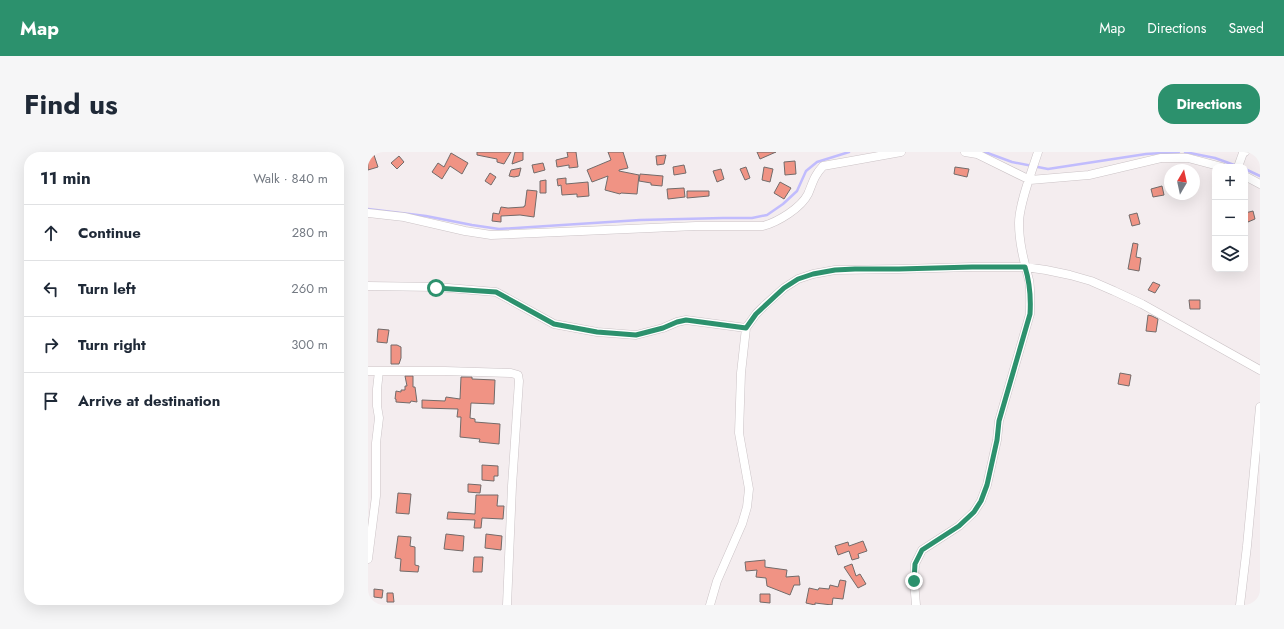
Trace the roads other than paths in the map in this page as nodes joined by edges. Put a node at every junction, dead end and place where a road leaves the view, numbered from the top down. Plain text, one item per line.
1 (900, 152) edge
2 (965, 152) edge
3 (1038, 152) edge
4 (1245, 152) edge
5 (1212, 164) edge
6 (1239, 164) edge
7 (1248, 178) edge
8 (1030, 180) junction
9 (1260, 184) edge
10 (368, 213) edge
11 (1025, 267) junction
12 (368, 286) edge
13 (746, 328) junction
14 (1260, 370) edge
15 (368, 371) edge
16 (379, 371) junction
17 (1260, 407) edge
18 (1259, 440) edge
19 (368, 559) edge
20 (508, 605) edge
21 (710, 605) edge
22 (916, 605) edge
23 (1240, 605) edge

1 - 10 street
2 - 8 street
3 - 8 street
4 - 6 street
5 - 8 street
7 - 9 street
8 - 11 street
11 - 13 street
11 - 14 street
11 - 22 street
12 - 13 street
13 - 21 street
15 - 16 street
16 - 19 street
16 - 20 street
17 - 18 street
18 - 23 street

